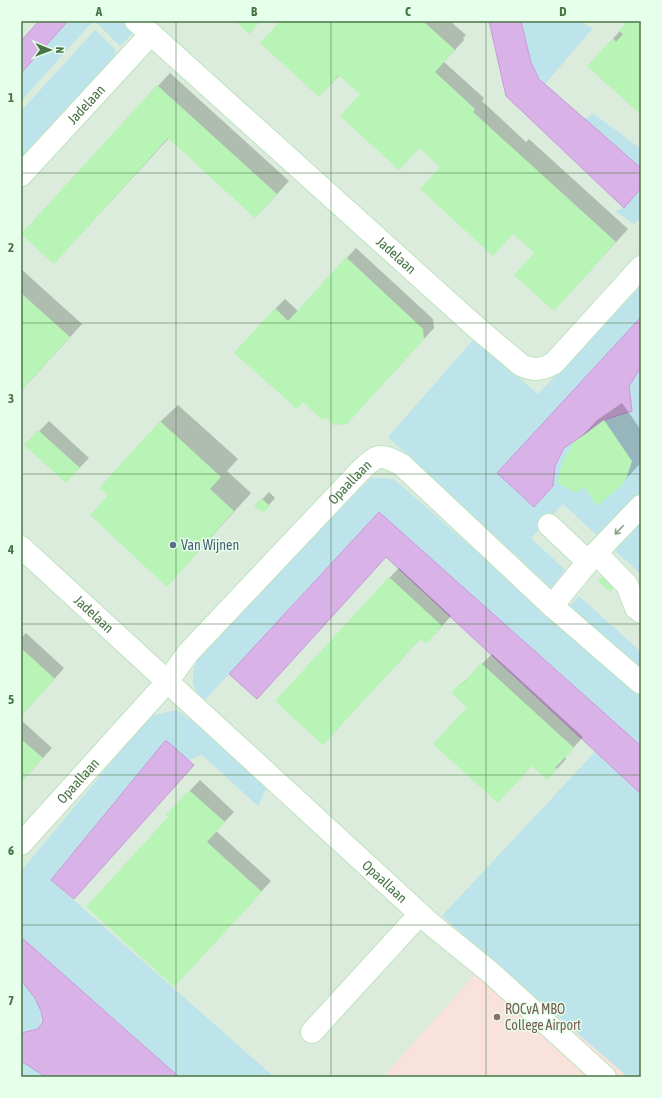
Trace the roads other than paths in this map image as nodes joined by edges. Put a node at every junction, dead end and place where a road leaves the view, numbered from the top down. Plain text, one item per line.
1 (143, 28) edge
2 (21, 175) edge
3 (641, 267) edge
4 (641, 506) edge
5 (549, 525) dead end
6 (21, 547) edge
7 (592, 558) junction
8 (552, 606) junction
9 (641, 612) edge
10 (167, 682) junction
11 (641, 683) edge
12 (21, 844) edge
13 (426, 919) junction
14 (312, 1032) dead end
15 (605, 1077) edge

1 - 2 street, Jadelaan
1 - 3 street, Jadelaan
4 -> 7 street
5 - 7 street
6 - 10 street, Jadelaan
7 - 8 street
7 - 9 street
8 - 10 street, Opaallaan
8 - 11 street, Opaallaan
10 - 12 street, Opaallaan
10 - 13 street, Opaallaan
13 - 14 street
13 - 15 street, Opaallaan

